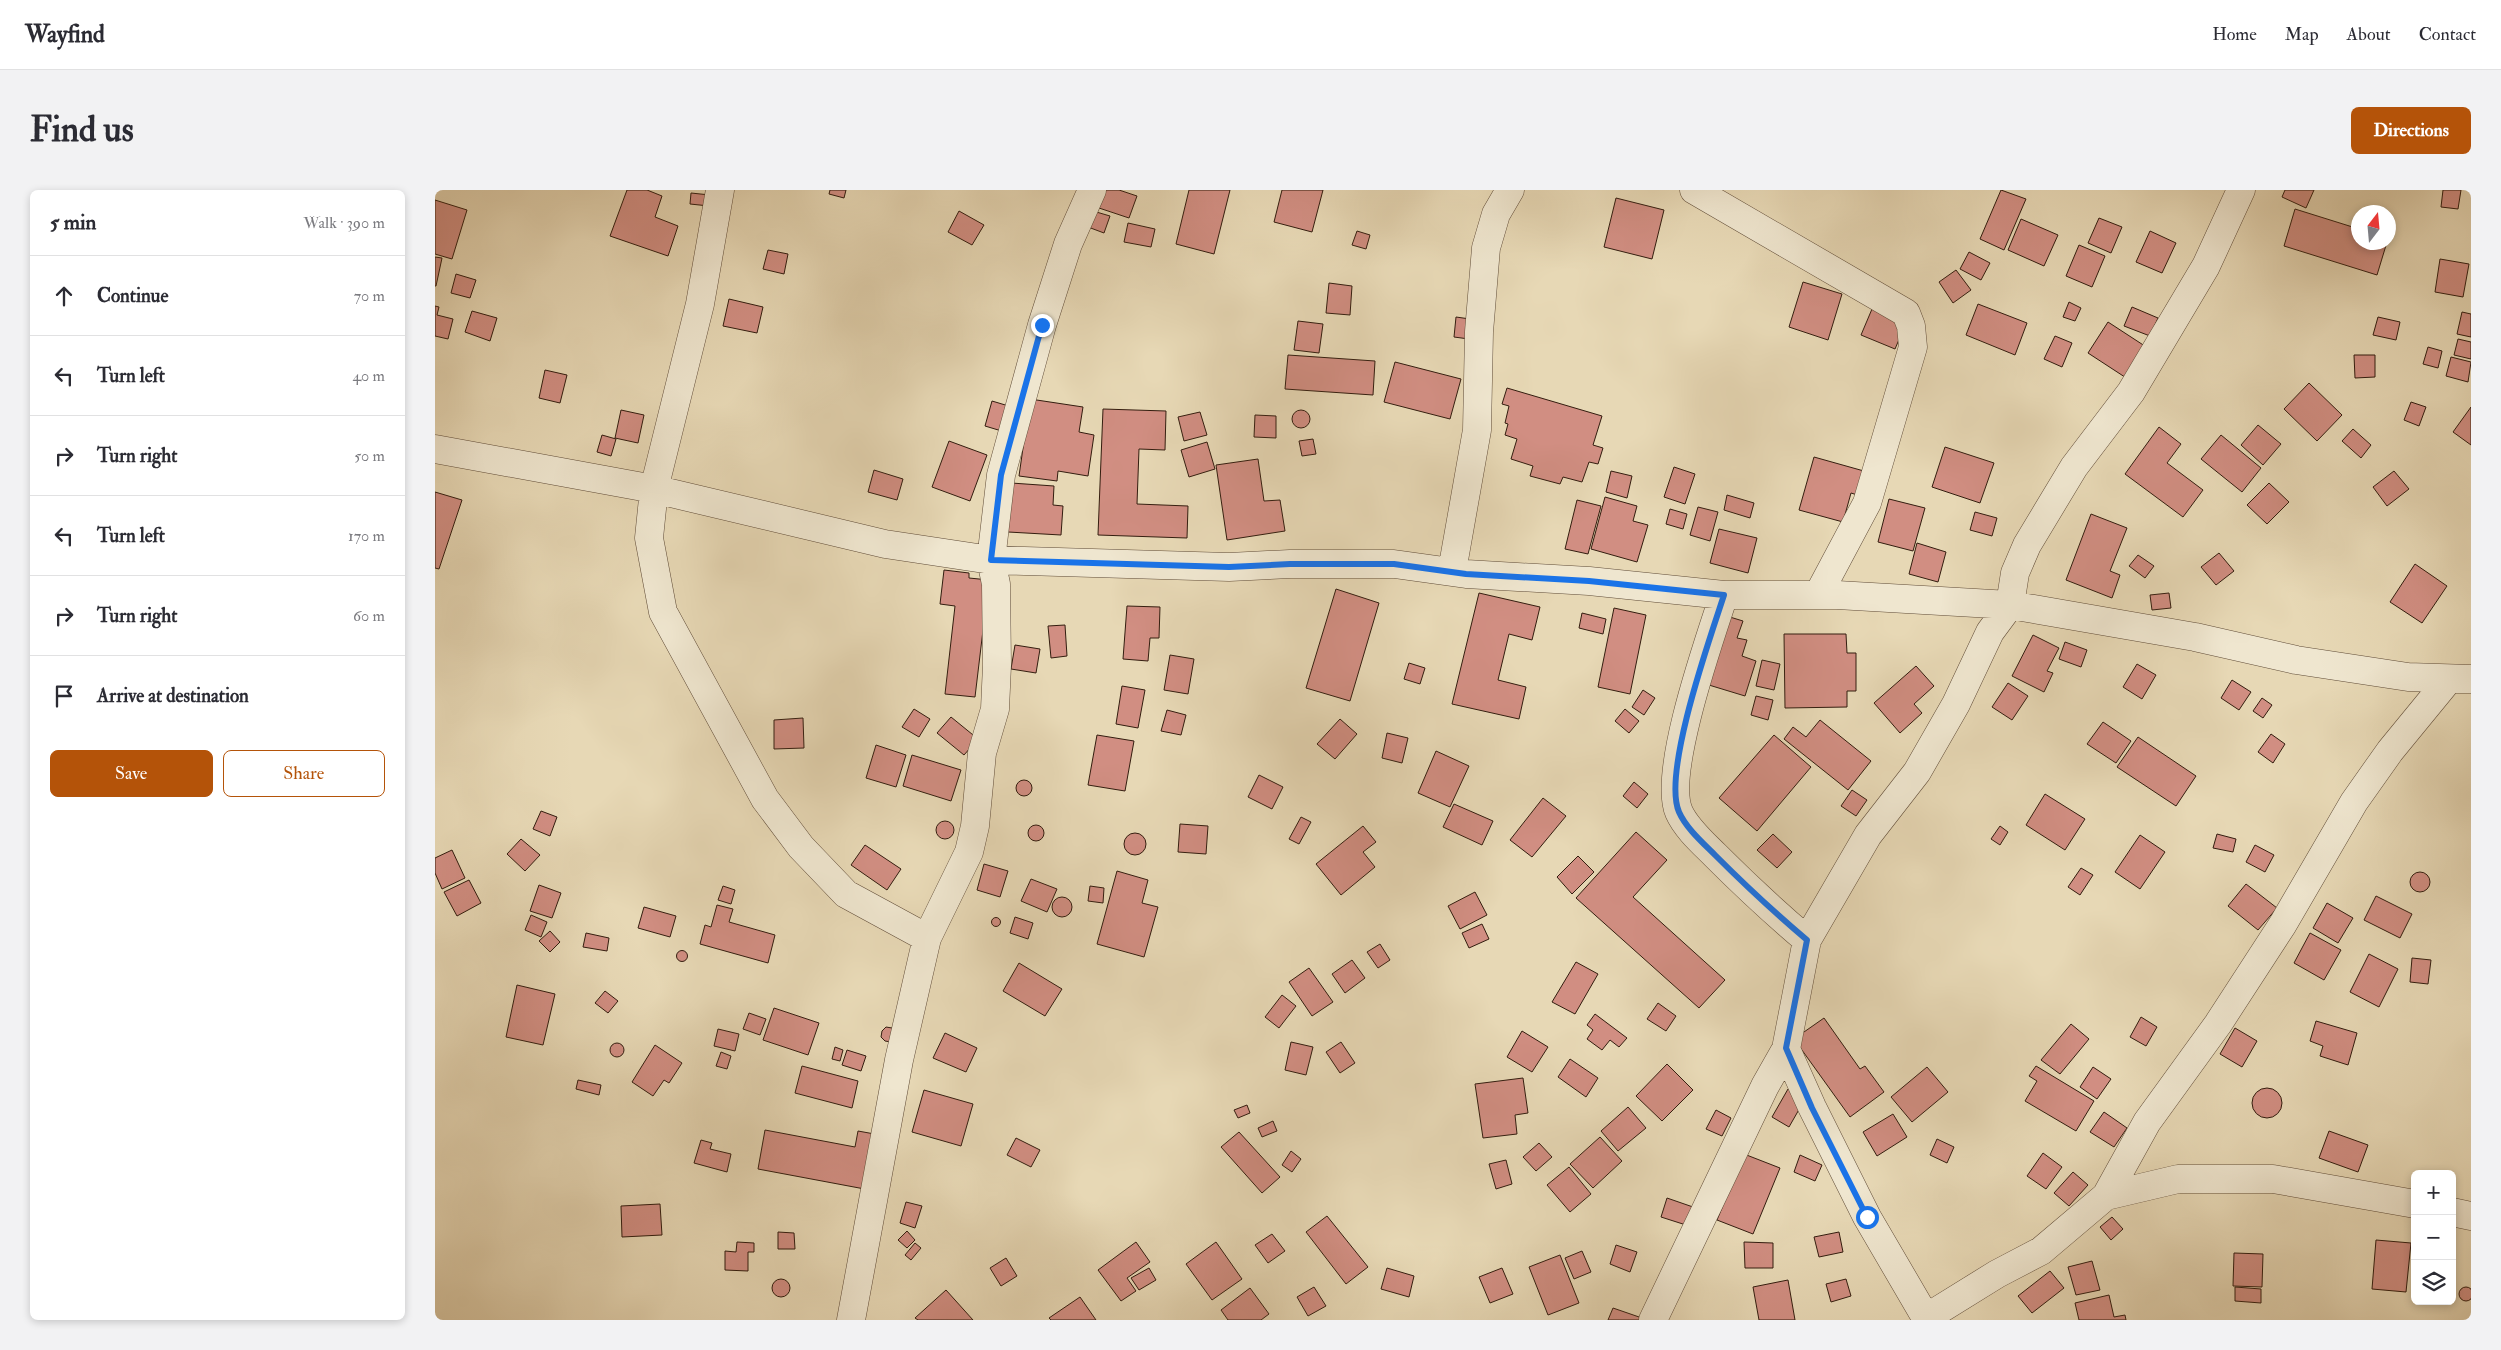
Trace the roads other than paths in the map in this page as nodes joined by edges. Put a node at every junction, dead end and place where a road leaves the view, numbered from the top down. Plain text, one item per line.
1 (720, 190) edge
2 (1092, 190) edge
3 (1510, 190) edge
4 (1694, 190) edge
5 (2241, 190) edge
6 (435, 449) edge
7 (654, 489) junction
8 (991, 560) junction
9 (1452, 571) junction
10 (1818, 594) junction
11 (1724, 595) junction
12 (2011, 605) junction
13 (2460, 679) edge
14 (927, 938) junction
15 (1807, 940) junction
16 (1786, 1048) junction
17 (2106, 1196) junction
18 (2411, 1203) edge
19 (2456, 1213) edge
20 (2471, 1216) edge
21 (1926, 1319) edge
22 (851, 1320) edge
23 (1653, 1320) edge

1 - 7 street
2 - 8 street
3 - 9 street
4 - 10 street
5 - 12 street
6 - 7 street
7 - 8 street
7 - 14 street
8 - 9 street
8 - 14 street
9 - 11 street
10 - 11 street
10 - 12 street
11 - 15 street
12 - 13 street
12 - 15 street
13 - 17 street
14 - 22 street
15 - 16 street
16 - 21 street
16 - 23 street
17 - 18 street
17 - 21 street
19 - 20 street

